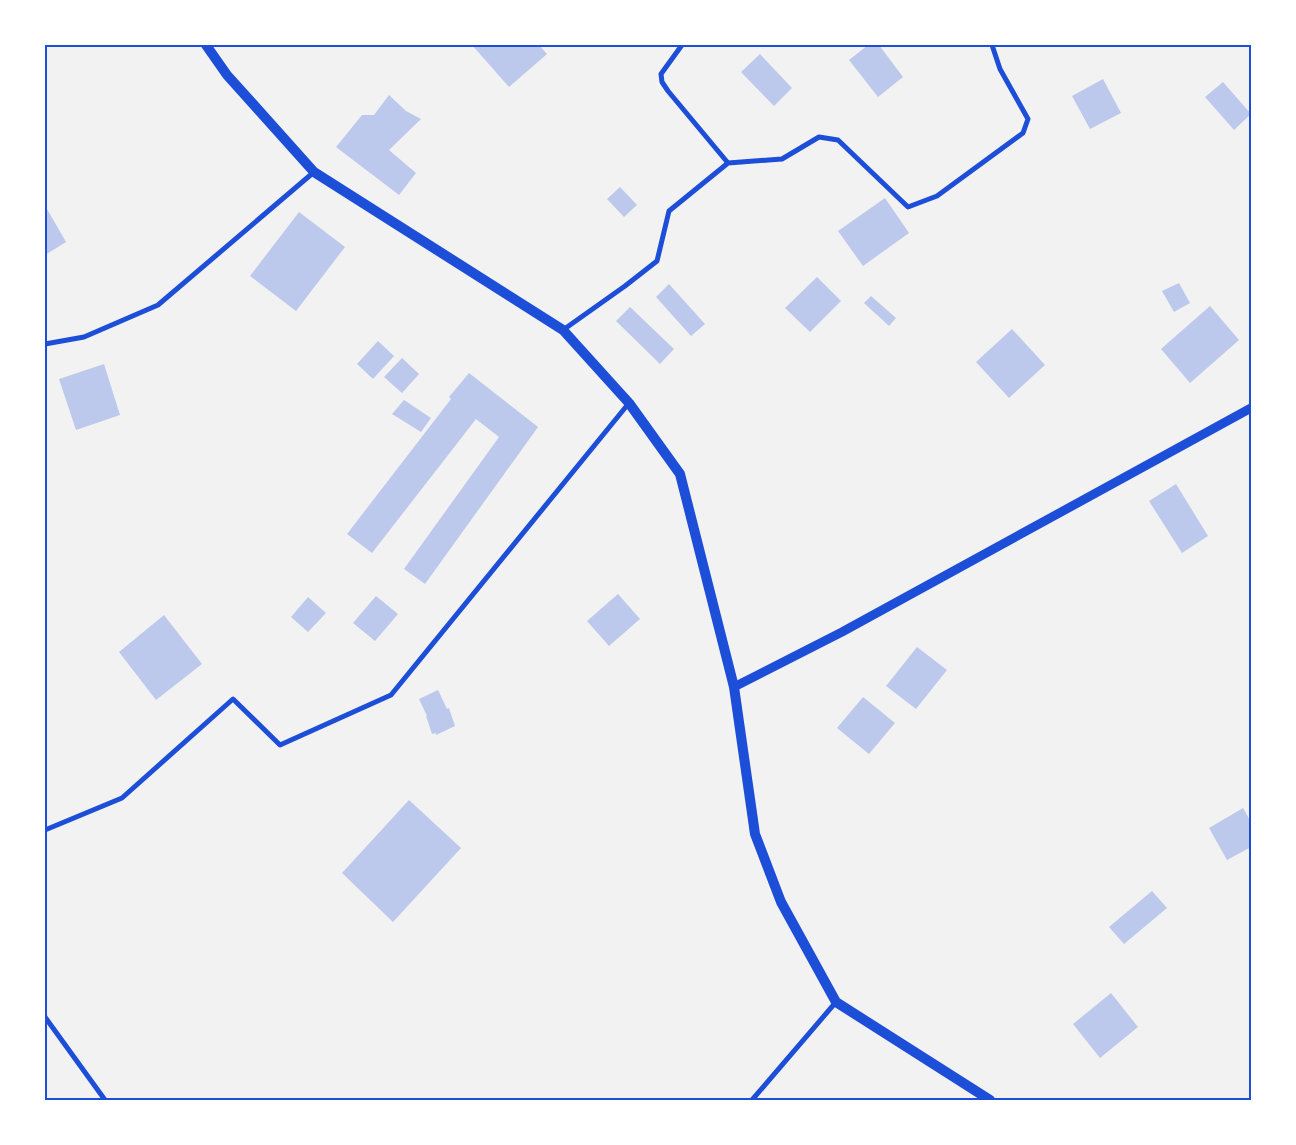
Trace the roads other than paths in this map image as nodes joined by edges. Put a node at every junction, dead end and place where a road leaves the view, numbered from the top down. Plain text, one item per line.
1 (206, 45) edge
2 (682, 45) edge
3 (992, 45) edge
4 (728, 164) junction
5 (314, 172) junction
6 (563, 330) junction
7 (45, 344) edge
8 (629, 403) junction
9 (1251, 408) edge
10 (734, 687) junction
11 (45, 830) edge
12 (836, 1002) junction
13 (45, 1017) edge
14 (105, 1100) edge
15 (752, 1100) edge
16 (990, 1100) edge

1 - 5 main road
2 - 4 street
3 - 4 street
4 - 6 street
5 - 6 main road
5 - 7 street
6 - 8 main road
8 - 10 main road
8 - 11 street
9 - 10 street
10 - 12 main road
12 - 15 street
12 - 16 main road
13 - 14 street

